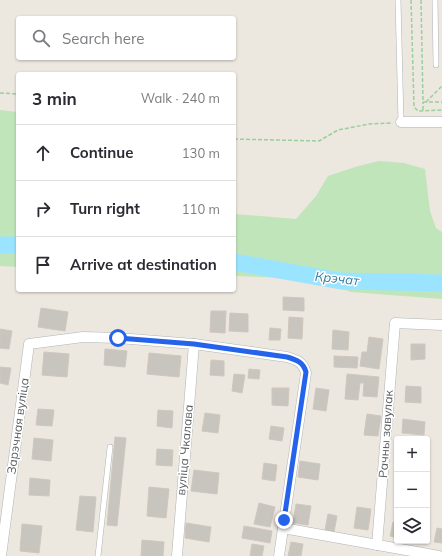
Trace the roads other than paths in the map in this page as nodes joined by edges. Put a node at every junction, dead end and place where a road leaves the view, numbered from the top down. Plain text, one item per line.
1 (398, 0) edge
2 (435, 0) edge
3 (436, 65) dead end
4 (401, 122) joint
5 (442, 122) edge
6 (442, 325) edge
7 (194, 344) junction
8 (110, 447) dead end
9 (283, 528) junction
10 (378, 545) junction
11 (396, 552) edge
12 (1, 556) edge
13 (98, 556) edge
14 (177, 556) edge
15 (278, 556) edge
16 (439, 556) edge

1 - 4 lane
2 - 3 lane
4 - 5 street
6 - 10 street, Рачны завулак
7 - 9 street
7 - 12 street, Зарэчная вуліца
7 - 14 street, вуліца Чкалава
8 - 13 lane
9 - 10 street
9 - 15 street
10 - 11 street
11 - 16 street

